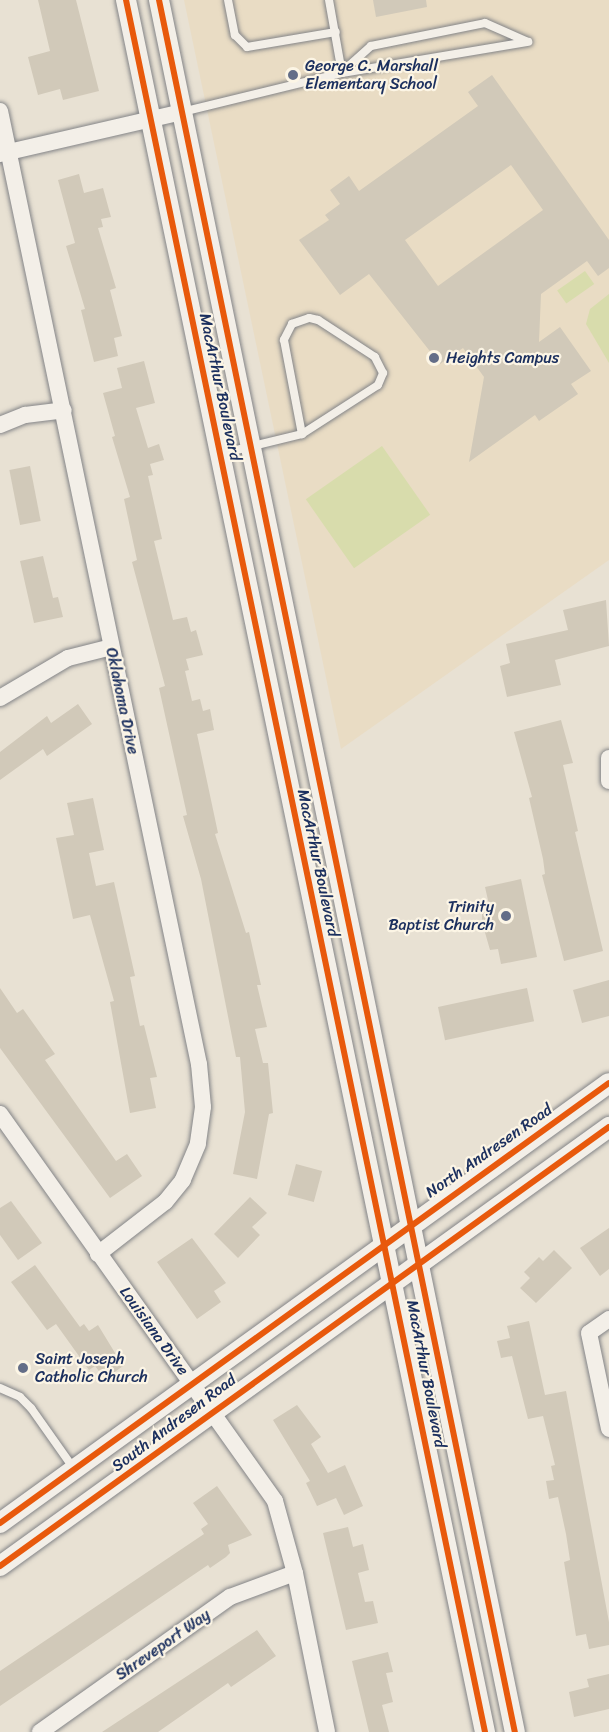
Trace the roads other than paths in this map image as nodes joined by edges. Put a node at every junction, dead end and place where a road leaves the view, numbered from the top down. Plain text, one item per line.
1 (126, 0) edge
2 (159, 0) edge
3 (228, 0) edge
4 (329, 0) edge
5 (336, 32) junction
6 (342, 73) junction
7 (0, 111) edge
8 (182, 112) junction
9 (152, 120) junction
10 (4, 152) edge
11 (64, 410) junction
12 (0, 425) edge
13 (302, 434) junction
14 (252, 448) junction
15 (220, 454) junction
16 (111, 647) junction
17 (0, 698) edge
18 (609, 758) edge
19 (609, 781) edge
20 (609, 1083) edge
21 (0, 1114) edge
22 (609, 1126) edge
23 (412, 1223) junction
24 (385, 1241) junction
25 (98, 1254) junction
26 (420, 1261) junction
27 (393, 1280) junction
28 (609, 1318) edge
29 (192, 1384) junction
30 (0, 1388) edge
31 (212, 1410) junction
32 (609, 1429) edge
33 (74, 1470) junction
34 (0, 1523) edge
35 (0, 1566) edge
36 (295, 1573) junction
37 (40, 1732) edge
38 (327, 1732) edge
39 (484, 1732) edge
40 (515, 1732) edge

1 - 9 street, MacArthur Boulevard
2 - 8 street, MacArthur Boulevard
3 - 5 lane
4 - 5 lane
5 - 6 lane
6 - 6 lane
6 - 8 lane
7 - 10 street, Oklahoma Drive
8 - 9 street
8 - 14 street, MacArthur Boulevard
9 - 10 street
9 - 15 street, MacArthur Boulevard
10 - 11 street, Oklahoma Drive
11 - 12 street
11 - 16 street, Oklahoma Drive
13 - 13 lane
13 - 14 lane
14 - 15 lane
14 - 23 street, MacArthur Boulevard
15 - 24 street, MacArthur Boulevard
16 - 17 street
16 - 25 street, Oklahoma Drive
18 - 19 street
20 - 23 street, North Andresen Road
21 - 25 street, Louisiana Drive
22 - 26 street
23 - 24 street, North Andresen Road
23 - 26 street, MacArthur Boulevard
24 - 27 street, MacArthur Boulevard
24 - 29 street, South Andresen Road
25 - 29 street, Louisiana Drive
26 - 27 street
26 - 40 street, MacArthur Boulevard
27 - 31 street, South Andresen Road
27 - 39 street, MacArthur Boulevard
28 - 32 street
29 - 31 street, Louisiana Drive
29 - 33 street, South Andresen Road
30 - 33 lane
31 - 35 street, South Andresen Road
31 - 36 street, Louisiana Drive
33 - 34 street, South Andresen Road
36 - 37 street, Shreveport Way
36 - 38 street, Louisiana Drive

